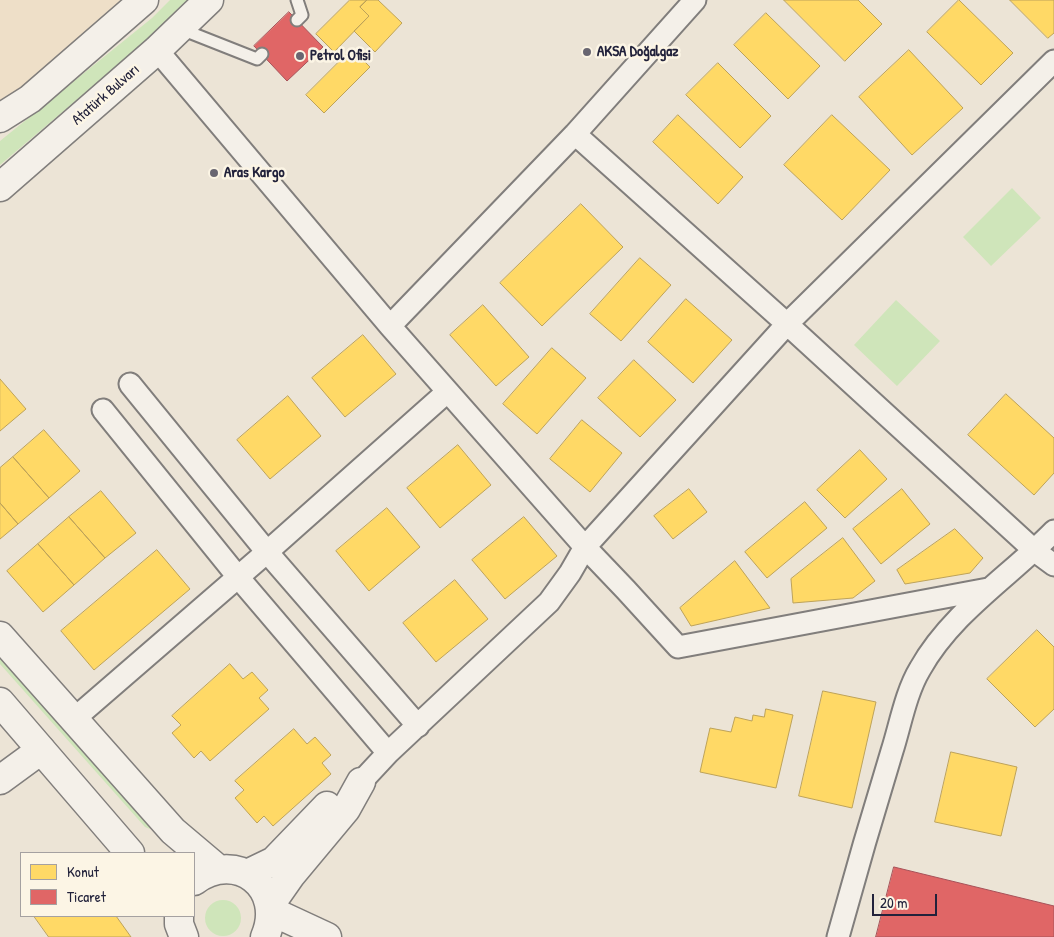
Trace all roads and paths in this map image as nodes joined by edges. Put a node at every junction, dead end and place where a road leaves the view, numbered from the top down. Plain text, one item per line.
1 (144, 0) edge
2 (208, 0) edge
3 (297, 0) edge
4 (695, 0) edge
5 (297, 20) dead end
6 (180, 28) junction
7 (157, 50) junction
8 (262, 54) dead end
9 (1054, 61) edge
10 (0, 118) edge
11 (575, 134) junction
12 (0, 187) edge
13 (787, 324) junction
14 (390, 326) junction
15 (130, 384) dead end
16 (447, 392) junction
17 (103, 410) dead end
18 (1054, 531) edge
19 (585, 547) junction
20 (1035, 551) junction
21 (267, 552) junction
22 (1054, 566) edge
23 (238, 577) junction
24 (988, 590) junction
25 (0, 636) edge
26 (0, 702) edge
27 (74, 719) junction
28 (418, 726) junction
29 (41, 750) junction
30 (388, 753) junction
31 (0, 780) edge
32 (361, 782) junction
33 (129, 852) edge
34 (218, 869) junction
35 (247, 874) junction
36 (195, 880) edge
37 (270, 908) junction
38 (265, 937) edge
39 (327, 937) edge
40 (838, 937) edge

1 - 10 main road
2 - 6 main road, Atatürk Bulvarı
3 - 5 lane
4 - 11 street
6 - 7 main road, Atatürk Bulvarı
6 - 8 lane
7 - 12 main road, Atatürk Bulvarı
7 - 14 street
9 - 13 street
11 - 13 street
11 - 14 street
13 - 19 street
13 - 20 street
14 - 16 street
15 - 21 street
16 - 19 street
16 - 21 street
17 - 23 street
18 - 20 street
19 - 24 street
19 - 28 street
20 - 22 street
20 - 24 street
21 - 23 street
21 - 28 street
23 - 27 street
23 - 30 street
24 - 40 street
25 - 27 main road
26 - 29 main road
27 - 34 main road
28 - 30 street
29 - 31 main road
29 - 33 main road
30 - 32 street
32 - 35 main road
32 - 37 main road
34 - 35 main road
34 - 36 main road
35 - 37 main road
37 - 38 main road
37 - 39 main road

